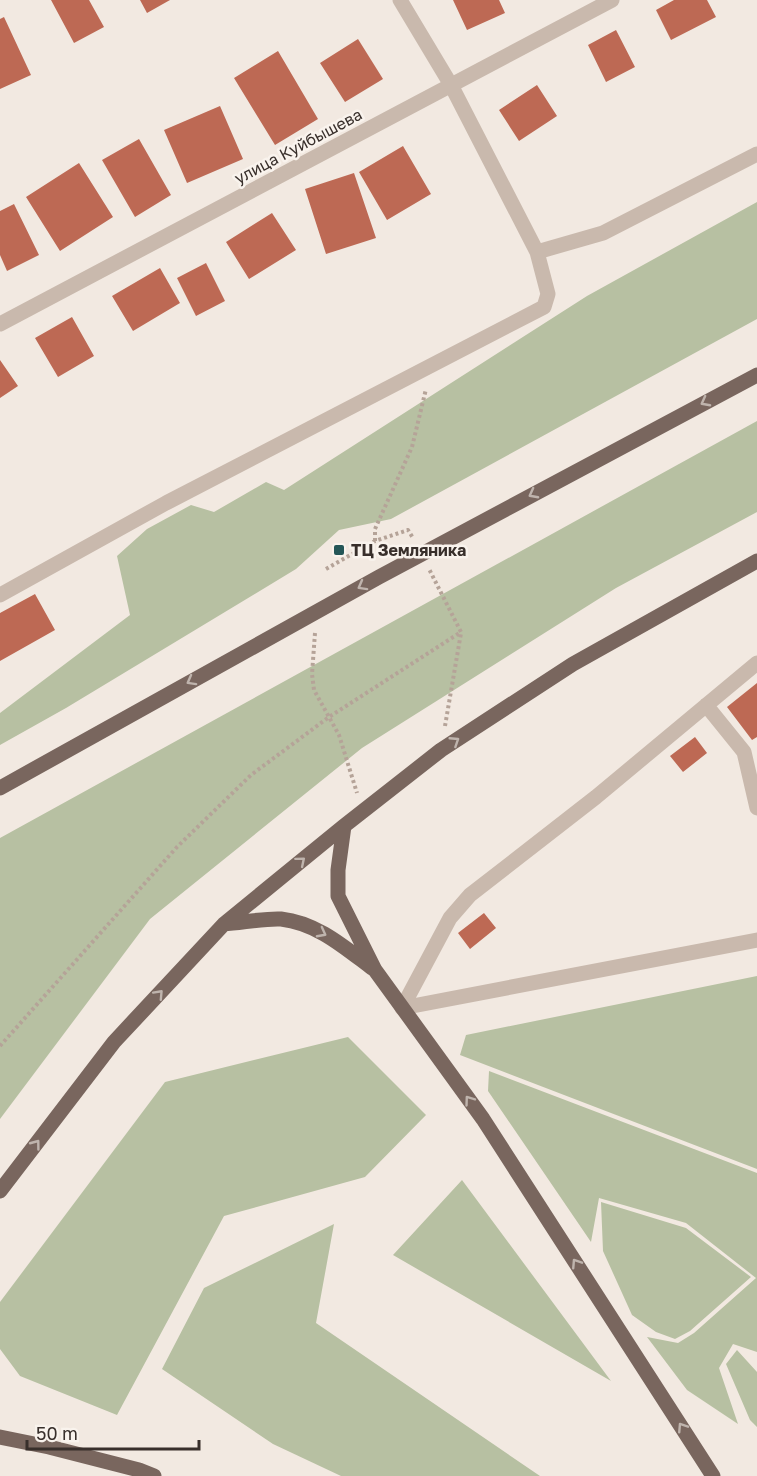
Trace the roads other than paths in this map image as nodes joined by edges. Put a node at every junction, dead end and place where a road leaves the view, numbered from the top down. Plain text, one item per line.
1 (400, 0) edge
2 (612, 0) edge
3 (451, 85) junction
4 (757, 154) edge
5 (537, 252) junction
6 (0, 324) edge
7 (757, 375) edge
8 (757, 561) edge
9 (0, 595) edge
10 (757, 663) edge
11 (706, 705) junction
12 (751, 753) edge
13 (0, 788) edge
14 (757, 808) edge
15 (344, 826) junction
16 (224, 924) junction
17 (757, 940) edge
18 (375, 970) junction
19 (402, 1008) junction
20 (0, 1191) edge
21 (0, 1437) edge
22 (154, 1476) edge
23 (713, 1476) edge

1 - 3 street
2 - 3 street, улица Куйбышева
3 - 5 street
3 - 6 street, улица Куйбышева
4 - 5 street
5 - 9 street
7 -> 13 main road
15 -> 8 main road
10 - 11 street
11 - 12 street
11 - 19 street
12 - 14 street
16 -> 15 main road
15 - 18 main road
16 -> 18 main road
20 -> 16 main road
17 - 19 street
18 - 19 main road
23 -> 19 main road
21 - 22 main road

